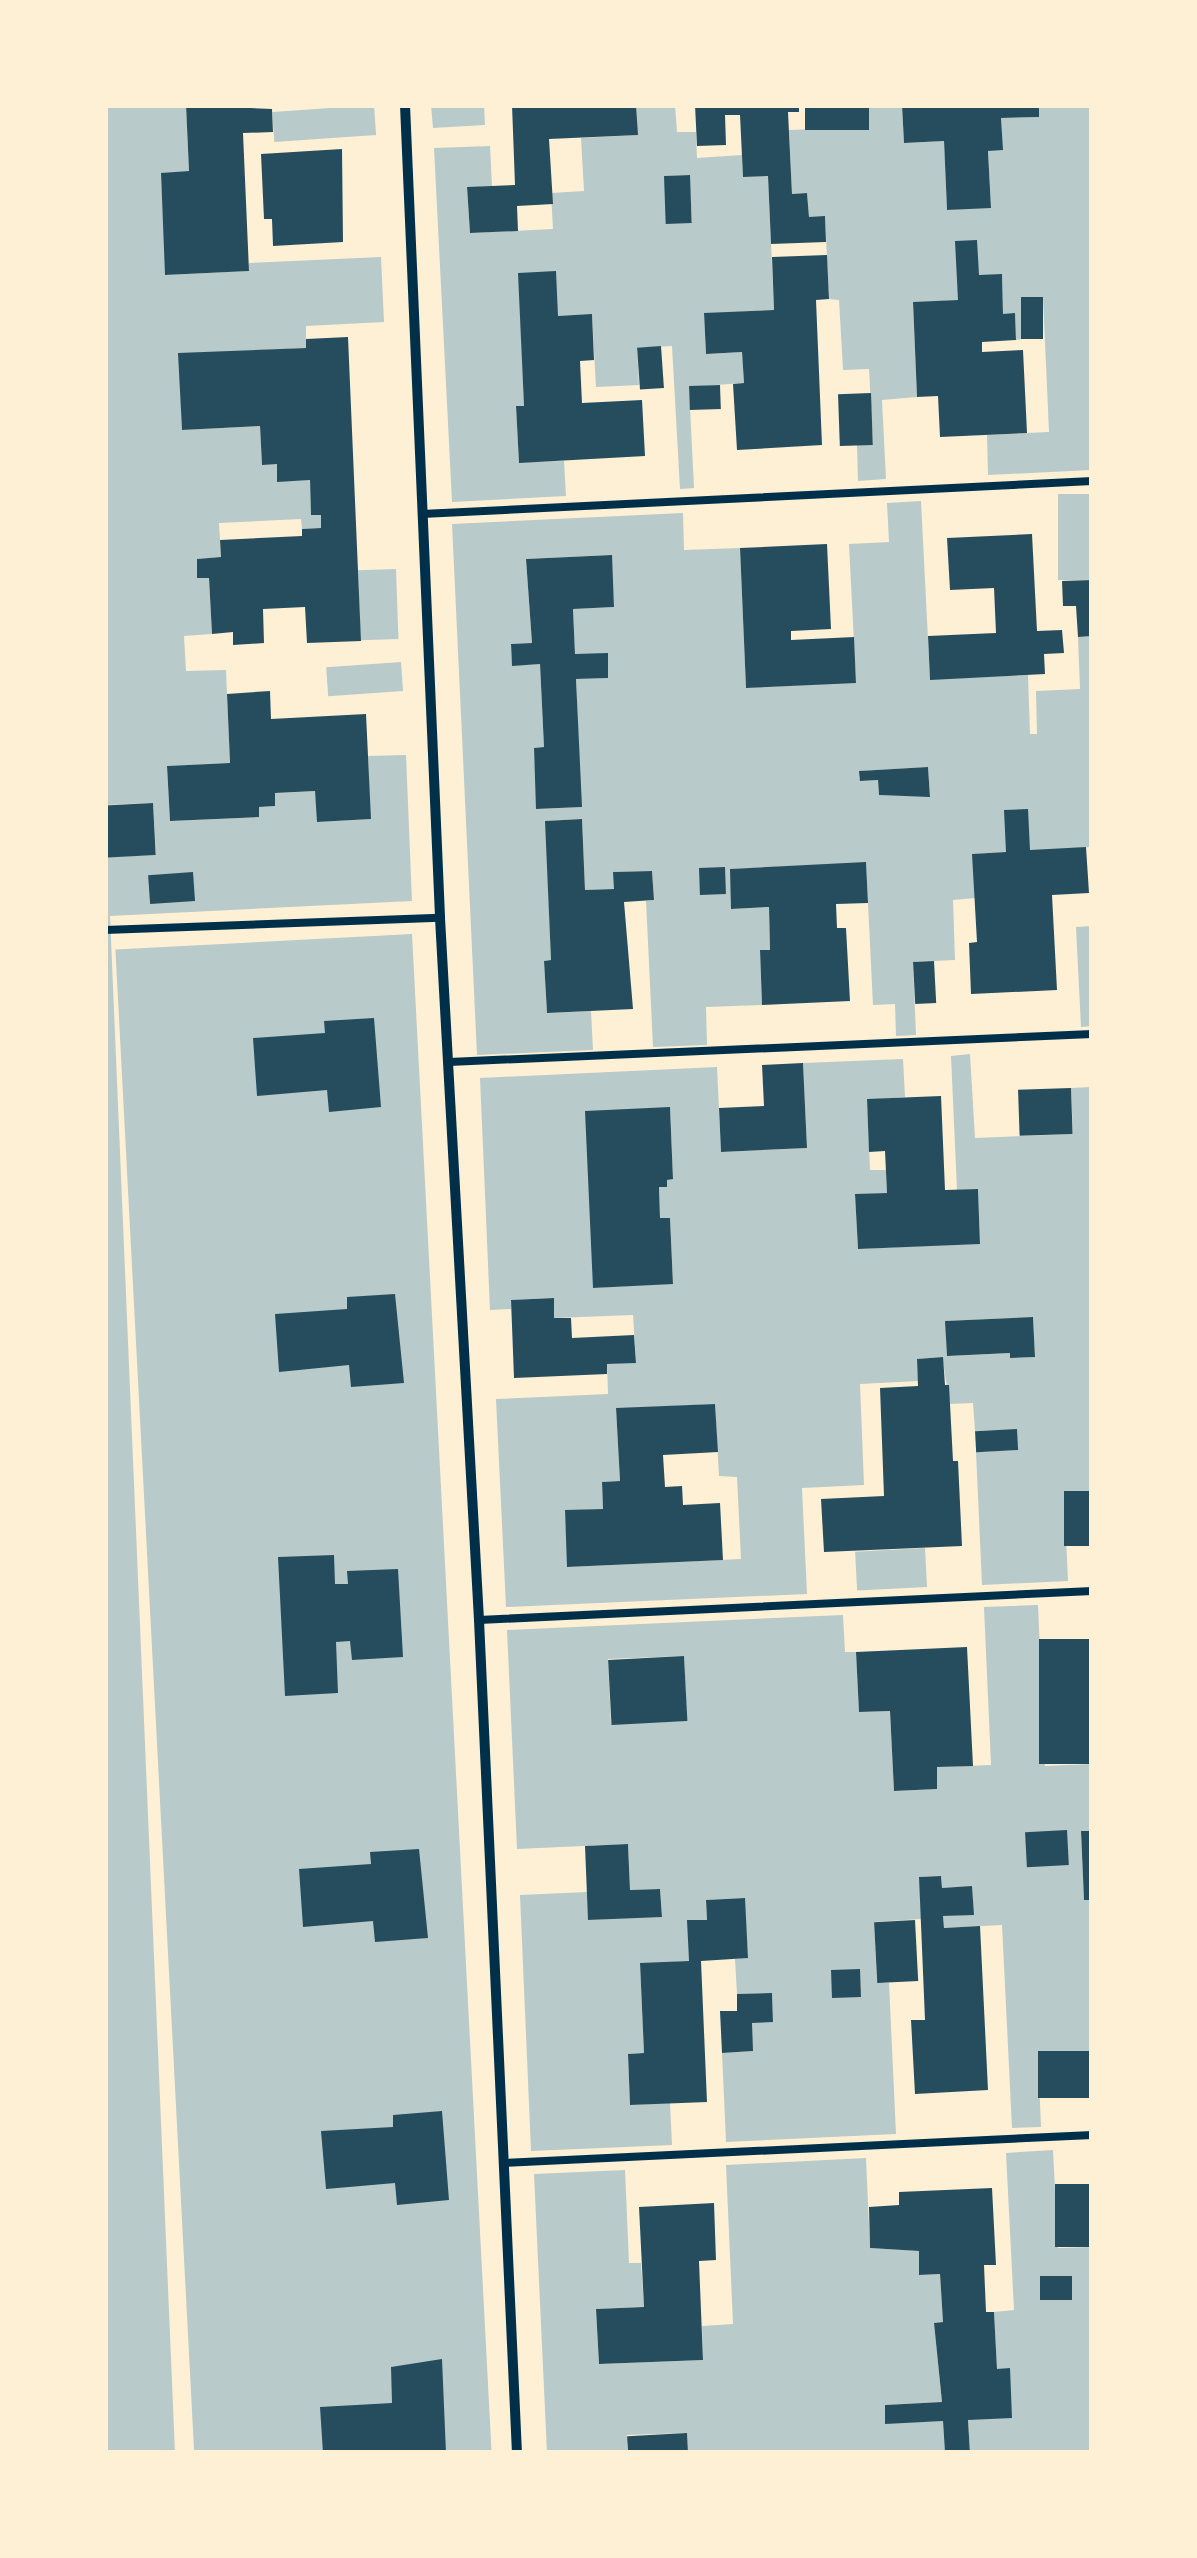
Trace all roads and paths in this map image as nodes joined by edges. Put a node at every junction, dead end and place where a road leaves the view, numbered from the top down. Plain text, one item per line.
1 (405, 105) edge
2 (1092, 482) edge
3 (422, 514) junction
4 (440, 918) junction
5 (105, 930) edge
6 (1092, 1034) edge
7 (449, 1062) junction
8 (1092, 1591) edge
9 (480, 1620) junction
10 (1092, 2135) edge
11 (504, 2163) junction
12 (517, 2453) edge

1 - 3 street
2 - 3 lane
3 - 4 street
4 - 5 lane
4 - 7 street
6 - 7 lane
7 - 9 street
8 - 9 lane
9 - 11 street
10 - 11 lane
11 - 12 street

